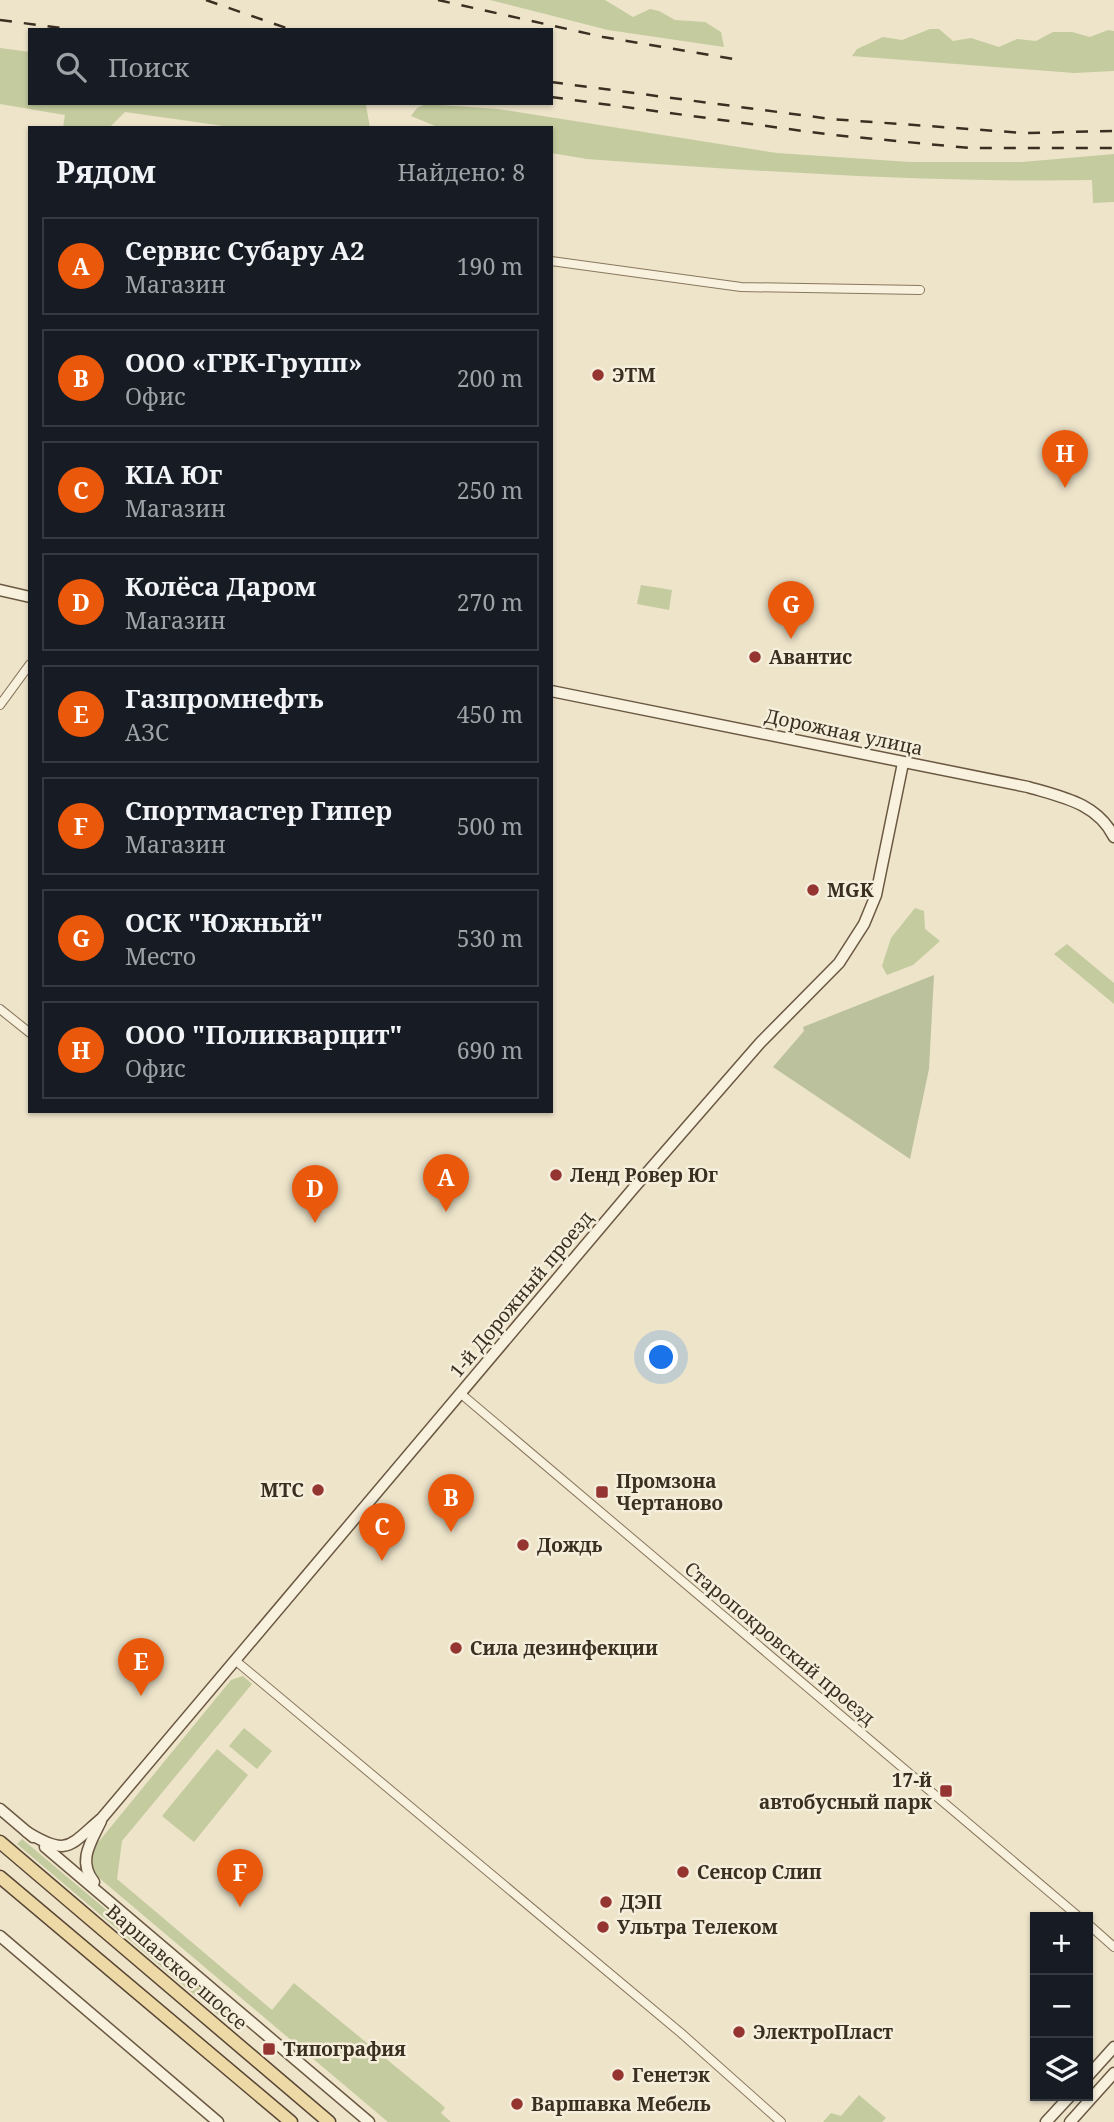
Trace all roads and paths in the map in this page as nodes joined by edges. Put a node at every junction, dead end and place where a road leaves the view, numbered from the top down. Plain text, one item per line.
1 (553, 261) edge
2 (920, 290) dead end
3 (0, 590) edge
4 (28, 597) edge
5 (28, 667) edge
6 (553, 691) edge
7 (0, 705) edge
8 (903, 763) junction
9 (1113, 831) edge
10 (0, 1009) edge
11 (28, 1031) edge
12 (460, 1394) junction
13 (236, 1661) junction
14 (0, 1809) edge
15 (102, 1818) junction
16 (27, 1832) junction
17 (0, 1842) edge
18 (0, 1877) edge
19 (108, 1900) junction
20 (1073, 1912) edge
21 (1093, 1928) edge
22 (0, 1936) edge
23 (1114, 1947) edge
24 (1114, 2047) edge
25 (1093, 2070) edge
26 (1114, 2073) edge
27 (1065, 2101) edge
28 (218, 2122) edge
29 (291, 2122) edge
30 (328, 2122) edge
31 (369, 2122) edge
32 (781, 2122) edge
33 (1046, 2122) edge
34 (1070, 2122) edge

1 - 2 street
3 - 4 main road
5 - 7 street
6 - 8 main road, Дорожная улица
8 - 9 main road, Дорожная улица
8 - 12 main road, 1-й Дорожный проезд
10 - 11 street
12 - 13 main road, 1-й Дорожный проезд
12 - 20 street, Старопокровский проезд
13 - 15 main road, 1-й Дорожный проезд
13 - 32 street
14 - 16 main road
15 - 16 main road
15 - 19 main road
16 - 19 main road
17 - 30 main road, Варшавское шоссе
18 - 29 main road
19 - 31 main road
21 - 23 street
22 - 28 main road
24 - 25 main road
26 - 34 main road
27 - 33 main road

